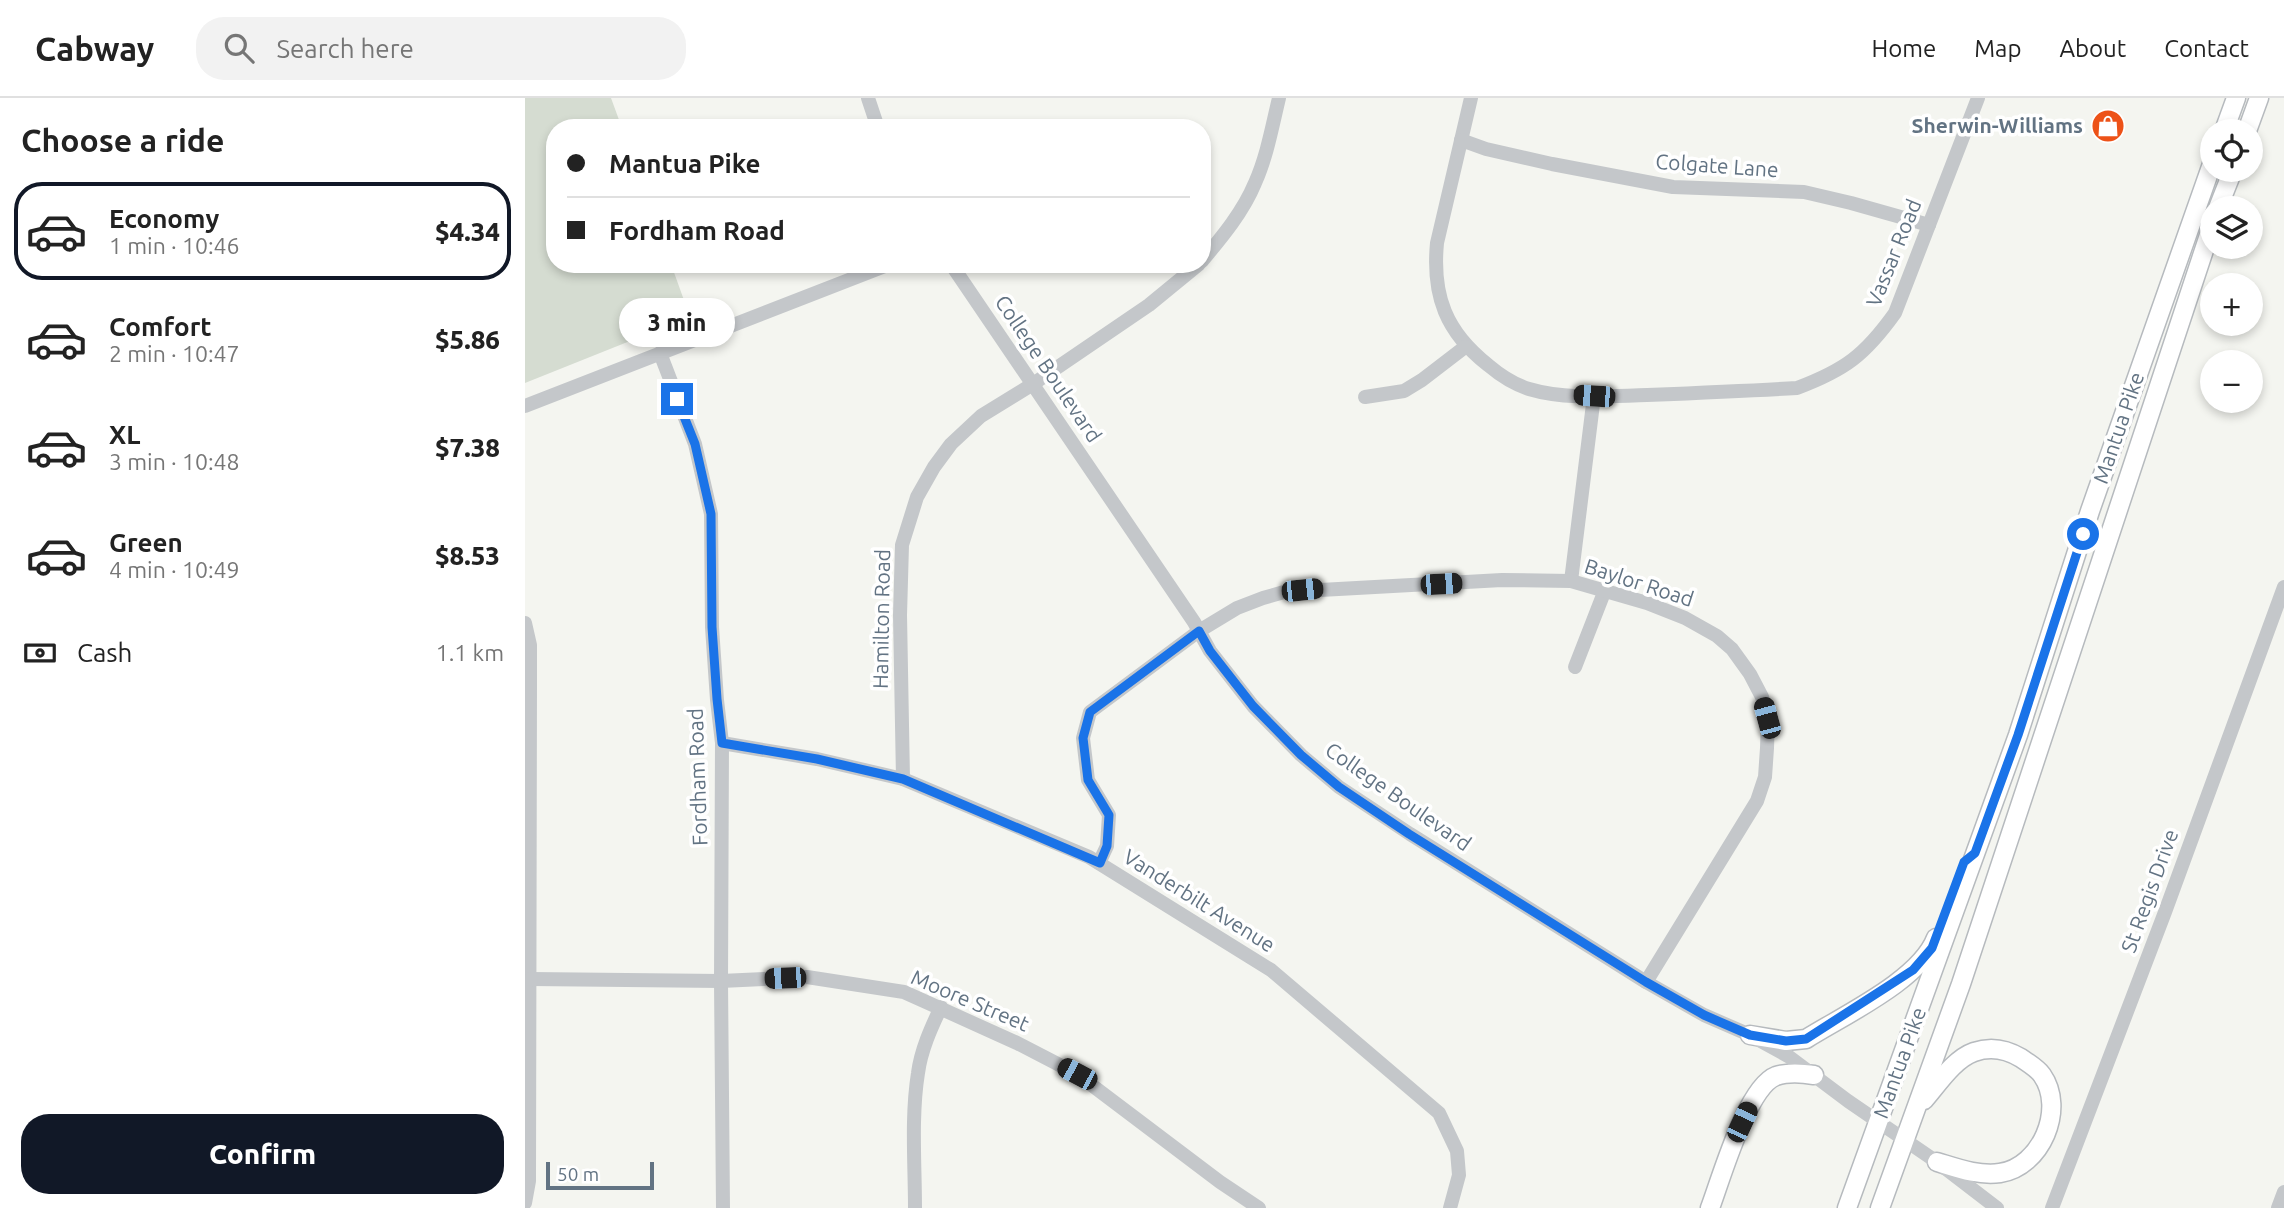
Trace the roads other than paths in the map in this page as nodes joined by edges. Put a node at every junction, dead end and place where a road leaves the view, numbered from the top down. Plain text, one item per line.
1 (868, 98) edge
2 (1471, 98) edge
3 (1978, 98) edge
4 (2236, 98) edge
5 (2259, 98) edge
6 (1274, 99) edge
7 (875, 119) edge
8 (2228, 119) edge
9 (2251, 119) edge
10 (1461, 140) junction
11 (2206, 182) edge
12 (1929, 225) junction
13 (1211, 250) edge
14 (2201, 259) edge
15 (867, 273) edge
16 (957, 273) edge
17 (1188, 273) edge
18 (1465, 347) junction
19 (660, 354) junction
20 (1033, 384) junction
21 (1594, 396) junction
22 (1365, 397) dead end
23 (525, 406) edge
24 (1571, 582) junction
25 (2284, 587) edge
26 (1605, 590) junction
27 (525, 622) edge
28 (1199, 631) junction
29 (1575, 667) dead end
30 (722, 743) junction
31 (903, 779) junction
32 (1975, 853) junction
33 (1100, 863) junction
34 (531, 979) junction
35 (721, 981) junction
36 (1646, 982) junction
37 (941, 1007) junction
38 (1750, 1035) junction
39 (1797, 1040) junction
40 (1795, 1060) junction
41 (527, 1066) edge
42 (1814, 1075) junction
43 (1918, 1108) junction
44 (1879, 1122) junction
45 (1905, 1139) junction
46 (1937, 1161) junction
47 (2284, 1192) edge
48 (525, 1203) edge
49 (723, 1208) edge
50 (915, 1208) edge
51 (1259, 1208) edge
52 (1450, 1208) edge
53 (1710, 1208) edge
54 (1847, 1208) edge
55 (1880, 1208) edge
56 (1997, 1208) edge
57 (2052, 1208) edge
58 (2278, 1208) edge

1 - 7 street
2 - 10 street, Vassar Road
3 - 12 street, Vassar Road
4 - 8 main road
5 - 9 main road
6 - 13 street, Hamilton Road
10 - 12 street, Colgate Lane
10 - 18 street, Vassar Road
11 - 32 main road, Mantua Pike
12 - 21 street, Vassar Road
14 - 43 main road, Mantua Pike
15 - 19 street
16 - 20 street, College Boulevard
17 - 20 street, Hamilton Road
18 - 21 street, Vassar Road
18 - 22 street
19 - 23 street
19 - 30 street, Fordham Road
20 - 28 street, College Boulevard
20 - 31 street, Hamilton Road
21 - 24 street
24 - 26 street, Baylor Road
24 - 28 street, Baylor Road
25 - 57 street, St Regis Drive
26 - 29 street
26 - 36 street, Baylor Road
27 - 34 street
28 - 33 street, Baylor Road
28 - 36 street, College Boulevard
30 - 31 street, Vanderbilt Avenue
30 - 35 street, Fordham Road
31 - 33 street, Vanderbilt Avenue
32 - 39 main road
32 - 44 main road, Mantua Pike
33 - 52 street, Vanderbilt Avenue
34 - 35 street, Moore Street
34 - 41 street
35 - 37 street, Moore Street
35 - 49 street, Fordham Road
36 - 38 street, College Boulevard
37 - 50 street
37 - 51 street, Moore Street
38 - 39 main road
38 - 40 street, College Boulevard
39 - 40 main road
40 - 42 street, College Boulevard
41 - 48 street
42 - 44 street, College Boulevard
42 - 53 main road
43 - 45 main road, Mantua Pike
43 - 46 main road
44 - 45 street, College Boulevard
44 - 54 main road, Mantua Pike
45 - 46 street
45 - 55 main road, Mantua Pike
46 - 56 street
47 - 58 street

